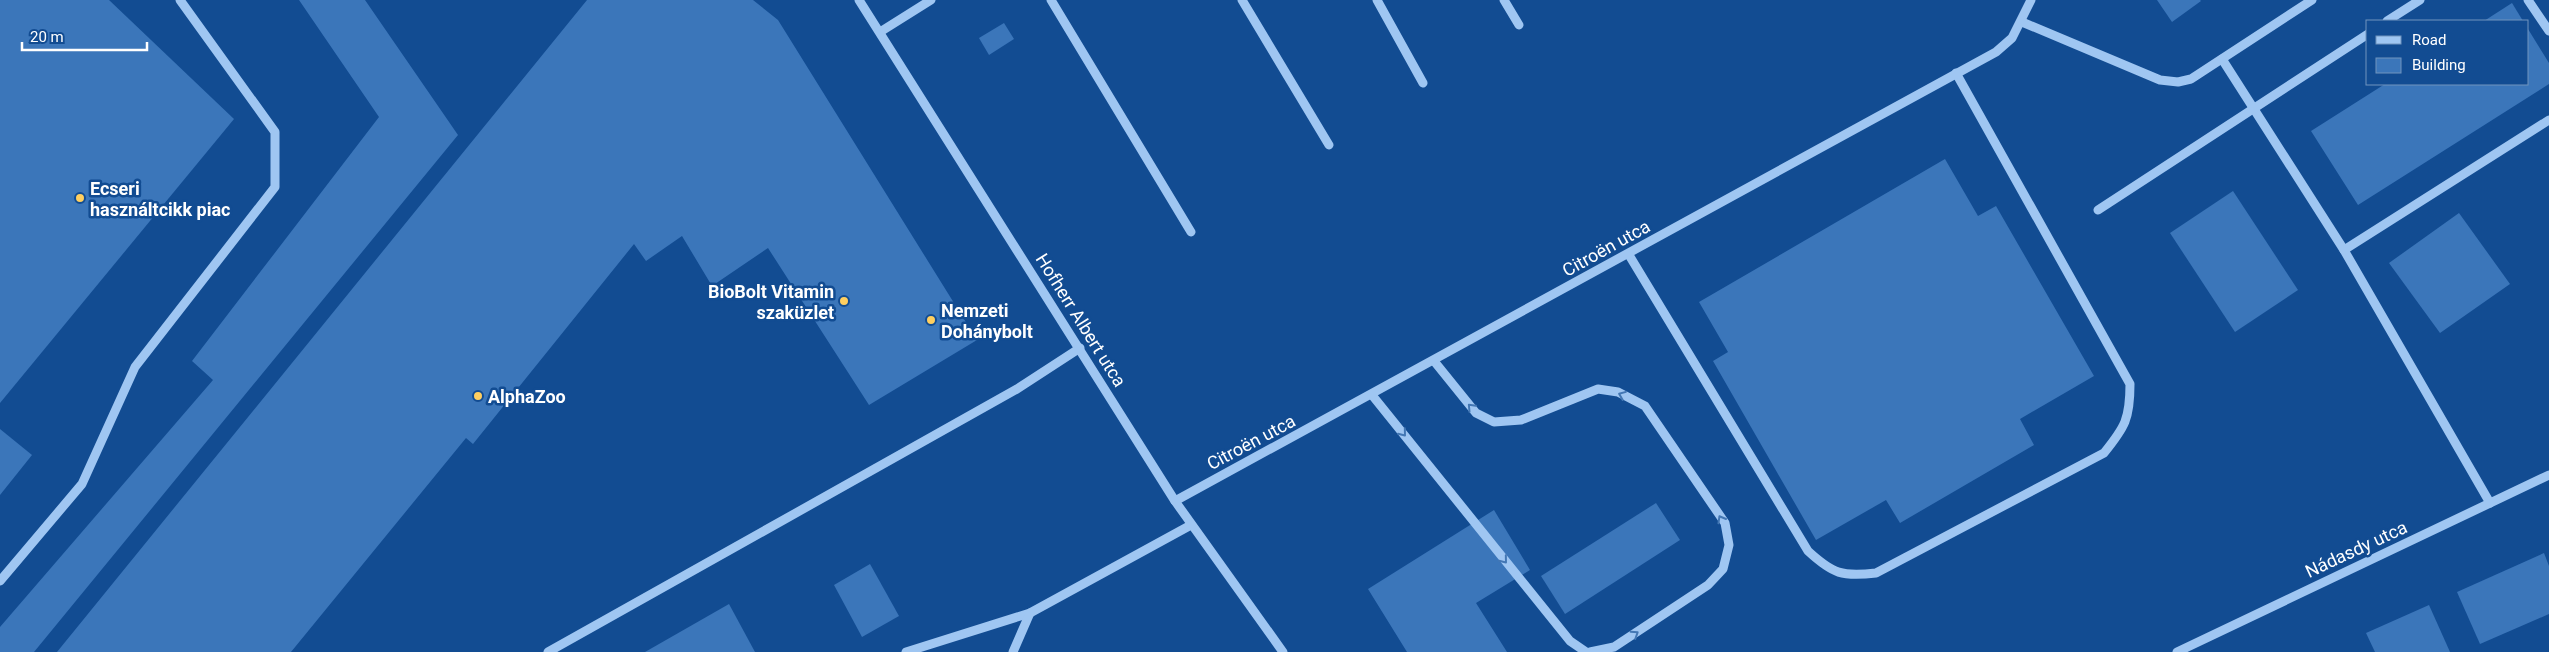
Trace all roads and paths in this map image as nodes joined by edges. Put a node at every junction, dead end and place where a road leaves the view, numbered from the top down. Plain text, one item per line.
1 (180, 0) edge
2 (859, 0) edge
3 (932, 0) edge
4 (1051, 0) edge
5 (1242, 0) edge
6 (1377, 0) edge
7 (1504, 0) edge
8 (2031, 0) edge
9 (2312, 0) edge
10 (2420, 0) edge
11 (2528, 0) edge
12 (2389, 20) edge
13 (2022, 22) junction
14 (1519, 25) dead end
15 (2549, 31) edge
16 (880, 32) junction
17 (2366, 35) edge
18 (2222, 59) junction
19 (1956, 73) junction
20 (1423, 83) dead end
21 (2254, 108) junction
22 (2549, 120) edge
23 (1329, 144) dead end
24 (2098, 210) dead end
25 (1192, 232) dead end
26 (2344, 250) junction
27 (1629, 254) junction
28 (1080, 348) junction
29 (1434, 361) junction
30 (1372, 395) junction
31 (2549, 475) edge
32 (1174, 501) junction
33 (2490, 503) junction
34 (1191, 525) junction
35 (0, 581) edge
36 (1030, 613) junction
37 (548, 652) edge
38 (906, 652) edge
39 (1013, 652) edge
40 (1284, 652) edge
41 (1586, 652) edge
42 (1590, 652) edge
43 (2176, 652) edge

1 - 35 street
2 - 16 street, Hofherr Albert utca
3 - 16 street
4 - 25 street
5 - 23 street
6 - 20 street
7 - 14 street
8 - 13 street, Citroën utca
9 - 18 street
10 - 12 street
11 - 15 street
13 - 18 street
13 - 19 street, Citroën utca
16 - 28 street, Hofherr Albert utca
17 - 21 street
18 - 21 street
19 - 27 street, Citroën utca
19 - 27 street
21 - 24 street
21 - 26 street
22 - 26 street
26 - 33 street
27 - 29 street, Citroën utca
28 - 32 street, Hofherr Albert utca
28 - 37 street
29 - 30 street, Citroën utca
42 -> 29 street
30 - 32 street, Citroën utca
30 -> 41 street
31 - 33 street, Nádasdy utca
32 - 34 street, Hofherr Albert utca
33 - 43 street, Nádasdy utca
34 - 36 street
34 - 40 street, Hofherr Albert utca
36 - 38 street
36 - 39 street

